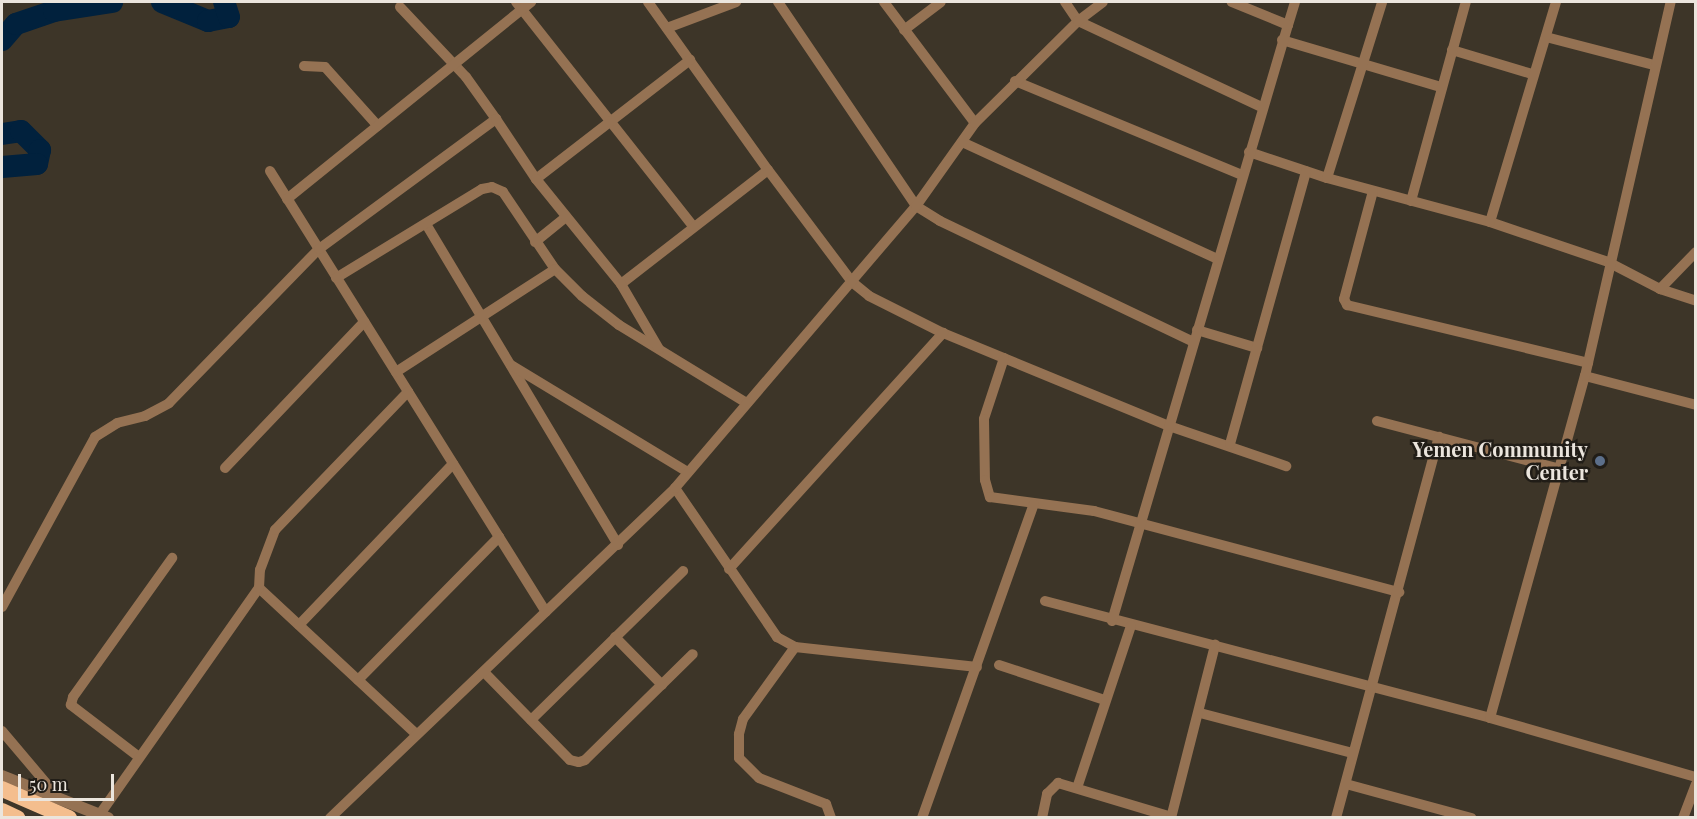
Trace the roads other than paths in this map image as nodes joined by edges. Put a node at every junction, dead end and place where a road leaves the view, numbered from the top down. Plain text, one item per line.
1 (531, 2) edge
2 (648, 2) edge
3 (736, 2) edge
4 (778, 2) edge
5 (884, 2) edge
6 (941, 2) edge
7 (1065, 2) edge
8 (1103, 2) edge
9 (1232, 2) edge
10 (1294, 2) edge
11 (1382, 2) edge
12 (1466, 2) edge
13 (1556, 2) edge
14 (1671, 2) edge
15 (518, 5) edge
16 (400, 7) dead end
17 (1078, 21) junction
18 (1288, 25) junction
19 (668, 28) junction
20 (904, 30) junction
21 (1546, 37) junction
22 (1282, 40) junction
23 (1452, 50) junction
24 (690, 60) junction
25 (453, 64) junction
26 (1364, 64) junction
27 (1654, 65) junction
28 (303, 66) dead end
29 (1532, 74) junction
30 (1015, 81) junction
31 (1441, 87) junction
32 (1262, 106) junction
33 (496, 119) junction
34 (610, 121) junction
35 (975, 123) junction
36 (378, 126) junction
37 (962, 142) junction
38 (1249, 152) junction
39 (768, 170) junction
40 (270, 171) dead end
41 (1306, 171) junction
42 (1242, 176) junction
43 (1327, 178) junction
44 (536, 179) junction
45 (1373, 191) junction
46 (287, 199) junction
47 (1411, 201) junction
48 (916, 206) junction
49 (566, 217) junction
50 (1490, 222) junction
51 (426, 224) junction
52 (693, 226) junction
53 (535, 242) junction
54 (319, 249) junction
55 (1695, 252) edge
56 (1218, 260) junction
57 (1608, 262) junction
58 (555, 269) junction
59 (336, 278) junction
60 (852, 282) junction
61 (621, 284) junction
62 (1660, 290) junction
63 (1695, 302) edge
64 (481, 316) junction
65 (364, 322) junction
66 (1197, 330) junction
67 (944, 333) junction
68 (1194, 342) junction
69 (1257, 348) junction
70 (659, 349) junction
71 (1005, 358) junction
72 (509, 363) junction
73 (1588, 363) junction
74 (396, 372) junction
75 (1585, 376) junction
76 (408, 392) junction
77 (747, 403) junction
78 (1695, 405) edge
79 (1377, 421) dead end
80 (1169, 426) junction
81 (1439, 437) junction
82 (1230, 444) junction
83 (453, 464) junction
84 (1286, 466) dead end
85 (225, 468) dead end
86 (1560, 469) junction
87 (688, 472) junction
88 (675, 488) junction
89 (1034, 504) junction
90 (1140, 525) junction
91 (499, 537) junction
92 (618, 545) junction
93 (172, 558) dead end
94 (729, 570) junction
95 (683, 571) dead end
96 (259, 588) junction
97 (1399, 592) junction
98 (1045, 601) dead end
99 (2, 607) edge
100 (546, 612) junction
101 (1112, 621) junction
102 (299, 625) junction
103 (1131, 626) junction
104 (615, 637) junction
105 (1215, 645) junction
106 (795, 647) junction
107 (693, 654) dead end
108 (999, 665) dead end
109 (977, 667) junction
110 (484, 672) junction
111 (358, 680) junction
112 (662, 685) junction
113 (1374, 688) junction
114 (1106, 700) junction
115 (1200, 713) junction
116 (1490, 718) junction
117 (531, 720) junction
118 (2, 732) edge
119 (415, 733) junction
120 (1353, 753) junction
121 (139, 758) junction
122 (2, 776) edge
123 (1695, 777) edge
124 (1346, 784) junction
125 (1695, 784) edge
126 (1077, 788) junction
127 (2, 789) edge
128 (56, 795) junction
129 (2, 811) edge
130 (104, 816) edge
131 (1171, 817) edge
132 (17, 818) edge
133 (69, 818) edge
134 (330, 818) edge
135 (831, 818) edge
136 (922, 818) edge
137 (1042, 818) edge
138 (1336, 818) edge
139 (1471, 818) edge
140 (1683, 818) edge

1 - 15 street
2 - 19 street
3 - 19 street
4 - 48 street
5 - 20 street
6 - 20 street
7 - 17 street
8 - 17 street
9 - 18 street
10 - 18 street
11 - 26 street
12 - 23 street
13 - 21 street
14 - 27 street
15 - 25 street
15 - 34 street
16 - 25 street
17 - 30 street
17 - 32 street
18 - 22 street
19 - 24 street
20 - 35 street
21 - 27 street
21 - 29 street
22 - 26 street
22 - 32 street
23 - 29 street
23 - 31 street
24 - 34 street
24 - 39 street
25 - 33 street
25 - 36 street
26 - 31 street
26 - 43 street
27 - 57 street
28 - 36 street
29 - 50 street
30 - 35 street
30 - 42 street
31 - 47 street
32 - 38 street
33 - 44 street
33 - 54 street
34 - 44 street
34 - 52 street
35 - 37 street
36 - 46 street
37 - 48 street
37 - 56 street
38 - 41 street
38 - 42 street
39 - 52 street
39 - 60 street
40 - 46 street
41 - 43 street
41 - 69 street
42 - 56 street
43 - 45 street
44 - 49 street
45 - 47 street
45 - 73 street
46 - 54 street
47 - 50 street
48 - 60 street
48 - 68 street
49 - 53 street
49 - 61 street
50 - 57 street
51 - 53 street
51 - 59 street
51 - 64 street
52 - 61 street
53 - 58 street
54 - 59 street
54 - 99 street
55 - 62 street
56 - 66 street
57 - 62 street
57 - 73 street
58 - 64 street
58 - 70 street
59 - 65 street
60 - 67 street
60 - 77 street
61 - 70 street
62 - 63 street
64 - 72 street
64 - 74 street
65 - 74 street
65 - 85 street
66 - 68 street
66 - 69 street
67 - 71 street
67 - 94 street
68 - 80 street
69 - 82 street
70 - 77 street
71 - 80 street
71 - 89 street
72 - 87 street
72 - 92 street
73 - 75 street
74 - 76 street
75 - 78 street
75 - 86 street
76 - 83 street
76 - 96 street
77 - 87 street
79 - 81 street
80 - 82 street
80 - 90 street
81 - 86 street
81 - 97 street
82 - 84 street
83 - 91 street
83 - 102 street
86 - 116 street
87 - 88 street
88 - 92 street
88 - 94 street
89 - 90 street
89 - 109 street
90 - 97 street
90 - 101 street
91 - 100 street
91 - 111 street
92 - 100 street
93 - 121 street
94 - 106 street
95 - 104 street
96 - 102 street
96 - 121 street
97 - 113 street
98 - 101 street
100 - 110 street
101 - 103 street
102 - 111 street
103 - 105 street
103 - 114 street
104 - 112 street
104 - 117 street
105 - 113 street
105 - 115 street
106 - 109 street
106 - 135 street
107 - 112 street
108 - 114 street
109 - 136 street
110 - 117 street
110 - 119 street
111 - 119 street
112 - 117 street
113 - 116 street
113 - 120 street
114 - 126 street
115 - 120 street
115 - 131 street
116 - 123 street
118 - 128 street
119 - 134 street
120 - 124 street
121 - 130 street
122 - 128 street
124 - 138 street
124 - 139 street
125 - 140 street
126 - 131 street
126 - 137 street
127 - 133 highway
128 - 130 street
129 - 132 highway

